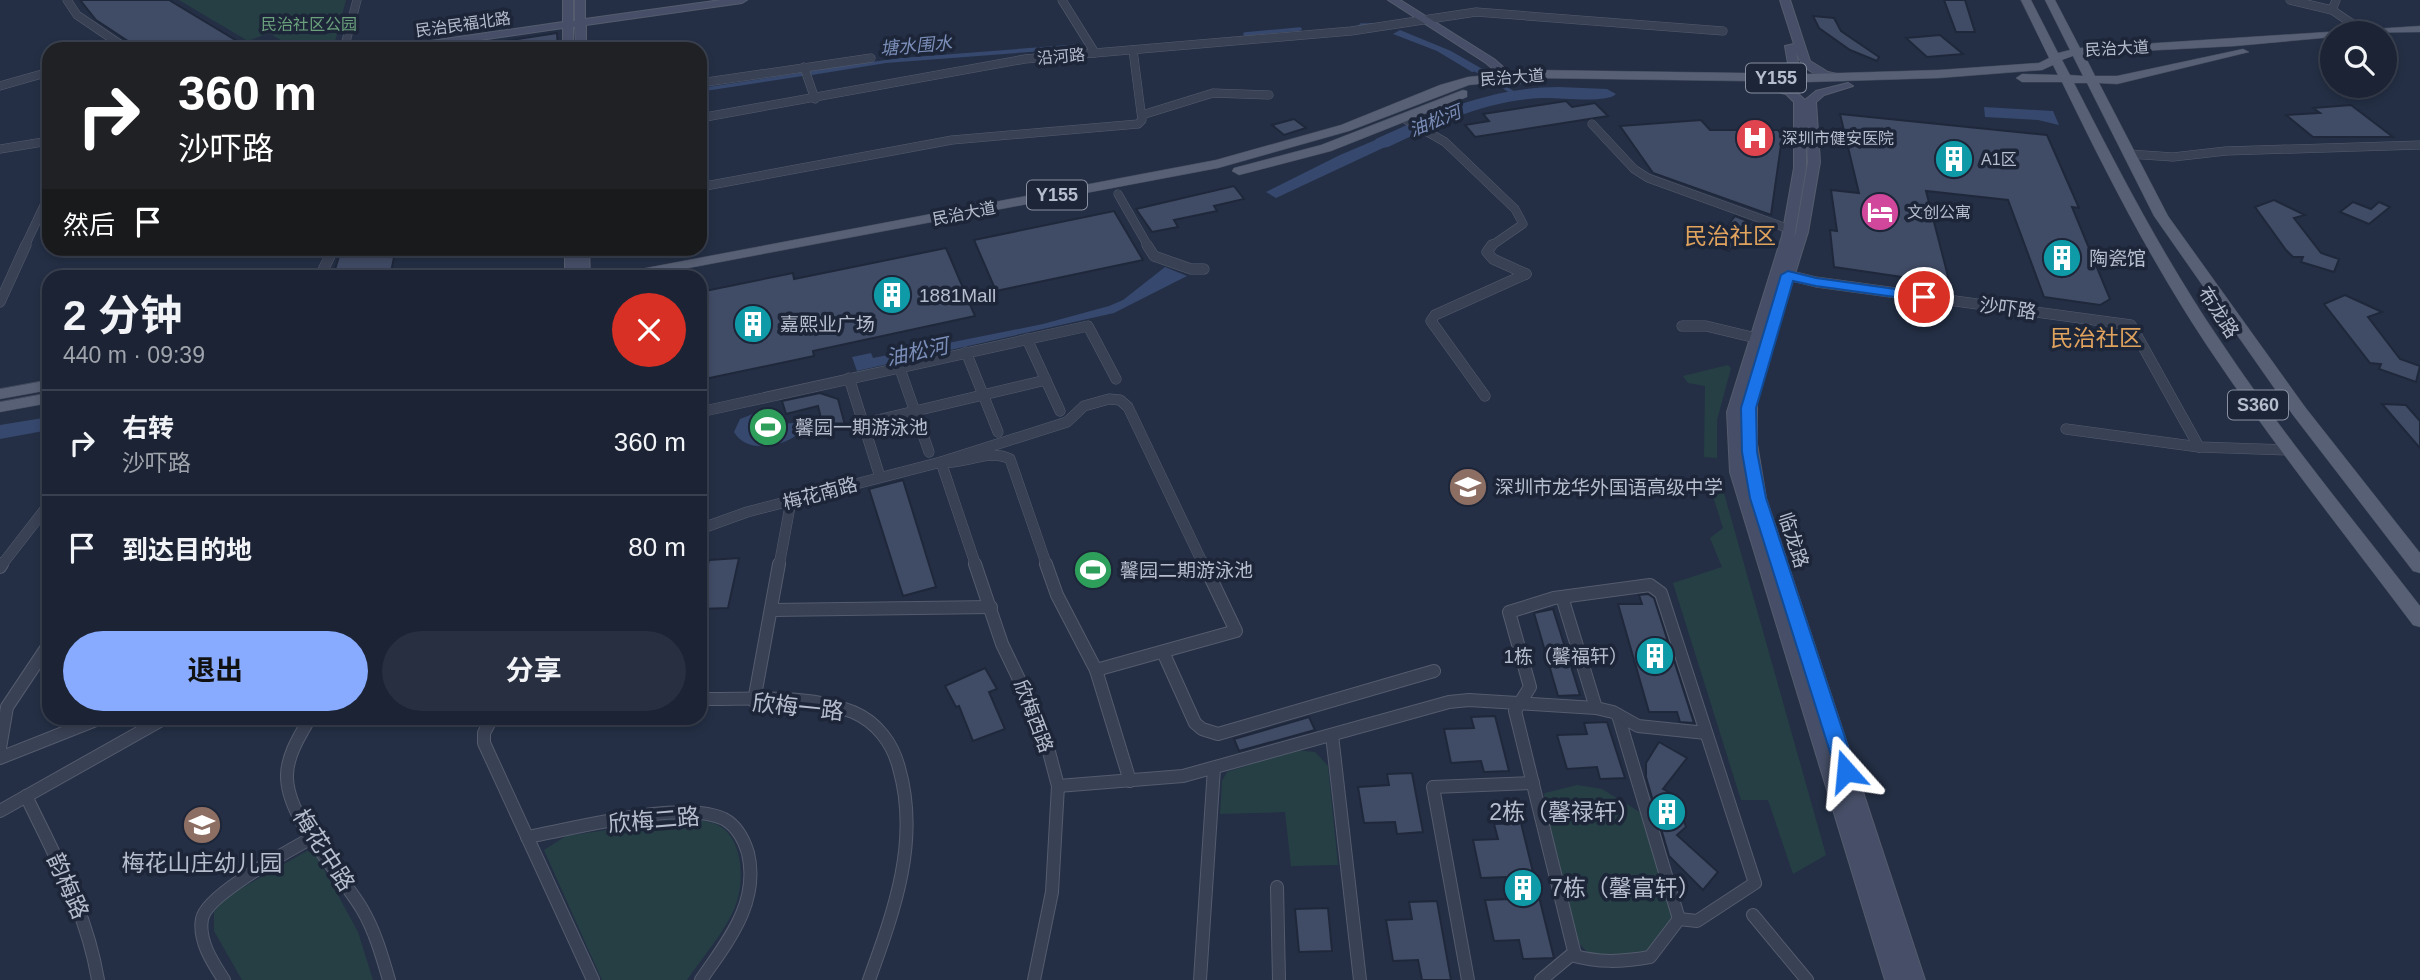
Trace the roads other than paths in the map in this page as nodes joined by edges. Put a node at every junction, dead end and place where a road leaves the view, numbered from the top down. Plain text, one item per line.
1 (67, 0) edge
2 (357, 0) edge
3 (568, 0) edge
4 (580, 0) edge
5 (742, 0) edge
6 (1062, 0) edge
7 (1775, 0) edge
8 (1785, 0) edge
9 (2025, 0) edge
10 (2050, 0) edge
11 (2290, 0) edge
12 (2336, 0) edge
13 (1399, 1) edge
14 (705, 3) edge
15 (2332, 10) junction
16 (1425, 19) junction
17 (2348, 21) edge
18 (580, 23) junction
19 (568, 24) junction
20 (2420, 29) edge
21 (2397, 30) edge
22 (1723, 31) dead end
23 (2320, 36) edge
24 (2420, 36) edge
25 (2397, 37) edge
26 (116, 42) edge
27 (346, 42) edge
28 (444, 42) edge
29 (568, 42) edge
30 (581, 42) edge
31 (2320, 42) edge
32 (1133, 50) junction
33 (2076, 51) junction
34 (1094, 52) junction
35 (871, 58) dead end
36 (1799, 59) junction
37 (2056, 59) junction
38 (805, 72) junction
39 (42, 74) edge
40 (1782, 78) junction
41 (2065, 78) junction
42 (2091, 80) junction
43 (1500, 81) junction
44 (707, 82) edge
45 (1845, 82) junction
46 (1763, 85) junction
47 (0, 86) edge
48 (1269, 95) dead end
49 (815, 99) junction
50 (1805, 104) junction
51 (1142, 115) junction
52 (707, 117) edge
53 (1410, 121) junction
54 (1592, 124) dead end
55 (42, 142) edge
56 (2420, 145) edge
57 (0, 149) edge
58 (2129, 153) junction
59 (707, 186) edge
60 (1118, 194) junction
61 (42, 210) edge
62 (1789, 229) junction
63 (1204, 269) dead end
64 (657, 270) edge
65 (707, 272) edge
66 (1783, 274) junction
67 (0, 302) edge
68 (1682, 326) dead end
69 (1756, 338) junction
70 (1027, 339) junction
71 (966, 352) junction
72 (899, 366) junction
73 (849, 378) junction
74 (1116, 379) dead end
75 (1046, 380) junction
76 (42, 386) edge
77 (0, 394) edge
78 (984, 395) junction
79 (1485, 396) dead end
80 (42, 399) edge
81 (0, 407) edge
82 (707, 410) edge
83 (915, 411) junction
84 (1060, 411) dead end
85 (865, 424) junction
86 (2066, 429) dead end
87 (998, 432) dead end
88 (2199, 447) junction
89 (2291, 450) junction
90 (929, 452) dead end
91 (941, 462) junction
92 (880, 477) junction
93 (791, 501) junction
94 (42, 513) edge
95 (707, 526) edge
96 (2420, 566) edge
97 (0, 567) edge
98 (1562, 597) junction
99 (991, 607) junction
100 (772, 610) junction
101 (2420, 620) edge
102 (1163, 652) junction
103 (42, 654) edge
104 (1096, 670) junction
105 (1434, 671) dead end
106 (707, 699) edge
107 (754, 701) junction
108 (1522, 702) junction
109 (1597, 708) junction
110 (1618, 715) junction
111 (83, 725) edge
112 (153, 725) edge
113 (306, 725) edge
114 (488, 725) edge
115 (1706, 733) junction
116 (1332, 735) junction
117 (0, 748) edge
118 (0, 758) edge
119 (1214, 768) junction
120 (1130, 780) junction
121 (1532, 783) junction
122 (1058, 786) junction
123 (26, 796) junction
124 (0, 811) edge
125 (315, 836) junction
126 (527, 837) junction
127 (1277, 887) dead end
128 (1753, 915) dead end
129 (1679, 919) junction
130 (1575, 955) junction
131 (98, 980) edge
132 (224, 980) edge
133 (389, 980) edge
134 (593, 980) edge
135 (701, 980) edge
136 (869, 980) edge
137 (1034, 980) edge
138 (1200, 980) edge
139 (1279, 980) edge
140 (1360, 980) edge
141 (1468, 980) edge
142 (1541, 980) edge
143 (1807, 980) edge
144 (1896, 980) edge
145 (1914, 980) edge

1 - 26 street
2 - 27 street
3 - 19 main road
4 - 18 main road
5 - 14 main road, 民治民福北路
6 - 34 street
7 - 36 main road
8 - 36 main road
9 - 37 main road, 布龙路 / S360
10 - 33 main road, 布龙路 / S360
11 - 15 street
12 - 15 street
13 - 16 main road
14 - 18 main road, 民治民福北路
15 - 17 street
16 - 22 street, 沿河路
16 - 32 street, 沿河路
16 - 43 main road
18 - 19 main road, 民治民福北路
18 - 30 main road
19 - 28 main road, 民治民福北路
19 - 29 main road
20 - 21 main road, 民治大道 / Y155
23 - 33 main road, 民治大道 / Y155
24 - 25 main road
31 - 42 main road, 民治大道 / Y155
32 - 34 street, 沿河路
32 - 51 street
33 - 37 main road, 民治大道 / Y155
33 - 42 main road, 布龙路 / S360
34 - 49 street, 沿河路
35 - 38 street
36 - 40 main road
36 - 45 main road
37 - 41 main road, 布龙路 / S360
37 - 45 main road, 民治大道 / Y155
38 - 44 street
38 - 49 street
39 - 47 street
40 - 43 main road, 民治大道 / Y155
40 - 45 main road, 民治大道 / Y155
41 - 42 main road, 民治大道 / Y155
41 - 45 main road, 民治大道 / Y155
41 - 89 main road, 布龙路 / S360
42 - 58 main road, 布龙路 / S360
43 - 46 main road, 民治大道 / Y155
43 - 53 main road, 民治大道 / Y155
43 - 64 main road, 民治大道 / Y155
45 - 46 main road, 民治大道 / Y155
45 - 50 main road
46 - 50 main road
48 - 51 street
49 - 52 street, 沿河路
50 - 62 main road, 临龙路
50 - 66 main road, 临龙路
51 - 59 street
53 - 60 main road, 民治大道 / Y155
53 - 79 street
54 - 62 street
55 - 57 street
56 - 58 street
58 - 96 main road, 布龙路 / S360
60 - 63 street
60 - 65 main road, 民治大道 / Y155
61 - 67 street
62 - 66 main road, 临龙路
66 - 69 main road, 临龙路
66 - 88 street, 沙吓路
66 - 145 main road, 临龙路
68 - 69 street
69 - 144 main road, 临龙路
70 - 71 street
70 - 74 street
70 - 75 street
71 - 72 street
71 - 78 street
72 - 73 street
72 - 83 street
73 - 82 street
73 - 85 street
75 - 78 street
75 - 84 street
76 - 77 main road
78 - 83 street
78 - 87 street
80 - 81 main road
83 - 85 street
83 - 90 street
85 - 92 street
86 - 88 street
88 - 89 street
89 - 101 main road, 布龙路 / S360
91 - 92 street, 梅花南路
91 - 99 street, 欣梅西路
91 - 102 street
91 - 104 street
92 - 93 street, 梅花南路
93 - 95 street, 梅花南路
93 - 100 street
94 - 97 street
98 - 108 street
98 - 109 street
98 - 115 street
99 - 100 street
99 - 122 street, 欣梅西路
100 - 107 street
102 - 104 street
102 - 105 street
103 - 117 street
104 - 120 street
106 - 107 street, 欣梅一路
107 - 136 street, 欣梅一路
108 - 109 street
108 - 116 street
108 - 121 street
109 - 110 street
110 - 115 street
110 - 129 street
111 - 118 street
112 - 123 street
113 - 125 street, 梅花中路
114 - 126 street
115 - 129 street
116 - 119 street
116 - 140 street
119 - 120 street
119 - 138 street
120 - 122 street
121 - 130 street
121 - 141 street
122 - 137 street, 欣梅西路
123 - 124 street
123 - 131 street, 韵梅路
125 - 132 street
125 - 133 street, 梅花中路
126 - 134 street
126 - 135 street, 欣梅二路
127 - 139 street
128 - 143 street
129 - 130 street
130 - 142 street

